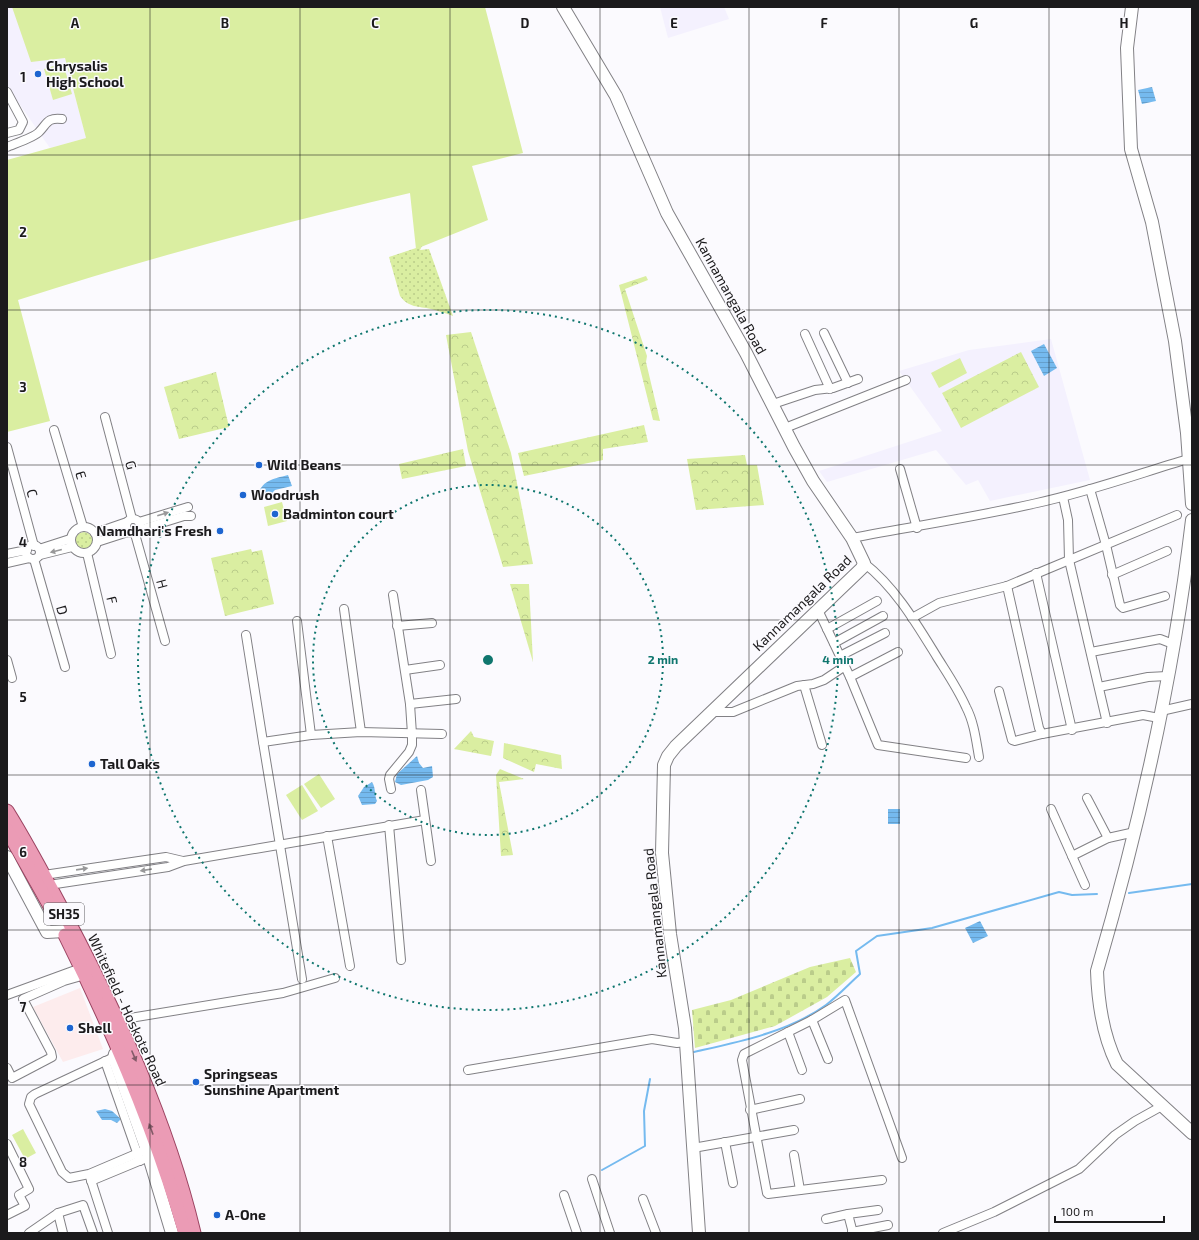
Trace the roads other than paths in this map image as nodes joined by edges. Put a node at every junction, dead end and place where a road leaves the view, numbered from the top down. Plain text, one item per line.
1 (563, 7) edge
2 (1132, 7) edge
3 (7, 92) edge
4 (62, 119) dead end
5 (7, 133) edge
6 (7, 147) edge
7 (805, 334) dead end
8 (824, 334) dead end
9 (858, 379) dead end
10 (906, 380) dead end
11 (848, 383) junction
12 (830, 389) junction
13 (773, 404) junction
14 (105, 417) dead end
15 (785, 428) junction
16 (54, 430) dead end
17 (7, 447) edge
18 (1188, 459) junction
19 (900, 469) dead end
20 (1090, 489) junction
21 (1063, 496) junction
22 (1192, 504) edge
23 (188, 507) dead end
24 (1177, 515) dead end
25 (191, 516) dead end
26 (1192, 520) edge
27 (133, 521) junction
28 (83, 527) junction
29 (918, 528) junction
30 (134, 532) junction
31 (95, 533) junction
32 (852, 538) junction
33 (70, 539) junction
34 (97, 542) junction
35 (1106, 545) junction
36 (72, 547) junction
37 (1166, 551) dead end
38 (34, 553) junction
39 (87, 553) junction
40 (7, 554) edge
41 (1069, 560) junction
42 (864, 562) junction
43 (7, 563) edge
44 (1036, 573) junction
45 (1112, 575) junction
46 (1007, 586) junction
47 (393, 594) dead end
48 (1165, 596) dead end
49 (877, 601) dead end
50 (344, 609) dead end
51 (818, 610) junction
52 (883, 616) dead end
53 (912, 618) junction
54 (297, 621) dead end
55 (432, 623) dead end
56 (397, 626) junction
57 (827, 629) junction
58 (885, 633) dead end
59 (246, 634) dead end
60 (165, 641) dead end
61 (834, 643) junction
62 (1173, 644) junction
63 (898, 652) dead end
64 (1092, 652) junction
65 (111, 654) dead end
66 (840, 656) junction
67 (7, 660) edge
68 (440, 665) dead end
69 (845, 666) junction
70 (65, 667) dead end
71 (405, 670) junction
72 (1167, 676) junction
73 (850, 677) junction
74 (12, 678) dead end
75 (804, 685) junction
76 (1099, 688) junction
77 (999, 691) dead end
78 (456, 699) dead end
79 (410, 704) junction
80 (1192, 705) edge
81 (710, 712) junction
82 (1160, 715) junction
83 (1107, 723) junction
84 (1072, 730) junction
85 (360, 732) junction
86 (412, 734) junction
87 (442, 734) dead end
88 (1042, 734) junction
89 (311, 735) junction
90 (263, 742) junction
91 (822, 745) dead end
92 (979, 757) dead end
93 (966, 758) dead end
94 (391, 789) dead end
95 (421, 790) dead end
96 (1087, 798) dead end
97 (1051, 809) dead end
98 (7, 810) edge
99 (425, 820) junction
100 (389, 825) junction
101 (7, 830) edge
102 (1135, 832) junction
103 (327, 836) junction
104 (1108, 838) junction
105 (279, 845) junction
106 (1072, 856) junction
107 (7, 857) edge
108 (184, 861) junction
109 (431, 861) dead end
110 (46, 880) junction
111 (1085, 885) dead end
112 (64, 931) junction
113 (401, 960) dead end
114 (350, 966) dead end
115 (83, 971) junction
116 (335, 978) dead end
117 (302, 979) dead end
118 (7, 995) edge
119 (118, 1020) junction
120 (812, 1020) junction
121 (788, 1032) junction
122 (686, 1042) junction
123 (113, 1056) junction
124 (828, 1059) dead end
125 (7, 1068) edge
126 (468, 1070) dead end
127 (802, 1070) dead end
128 (800, 1099) dead end
129 (1162, 1106) junction
130 (750, 1110) junction
131 (794, 1130) dead end
132 (1192, 1133) edge
133 (755, 1137) junction
134 (725, 1142) junction
135 (7, 1144) edge
136 (693, 1148) junction
137 (148, 1154) junction
138 (794, 1155) dead end
139 (902, 1158) dead end
140 (90, 1178) junction
141 (592, 1179) dead end
142 (882, 1180) dead end
143 (733, 1183) dead end
144 (800, 1190) junction
145 (564, 1195) dead end
146 (644, 1199) dead end
147 (878, 1210) dead end
148 (58, 1213) junction
149 (848, 1214) junction
150 (7, 1215) edge
151 (826, 1219) dead end
152 (888, 1225) dead end
153 (29, 1233) edge
154 (63, 1233) edge
155 (93, 1233) edge
156 (108, 1233) edge
157 (172, 1233) edge
158 (185, 1233) edge
159 (194, 1233) edge
160 (577, 1233) edge
161 (610, 1233) edge
162 (656, 1233) edge
163 (699, 1233) edge
164 (852, 1233) edge
165 (943, 1233) edge

1 - 13 main road, Kannamangala Road
2 - 18 main road
3 - 5 street
4 - 6 street
7 - 12 street
8 - 11 street
9 - 11 street
10 - 15 street
11 - 12 street
12 - 13 street
13 - 15 main road, Kannamangala Road
14 - 27 street, G
15 - 32 main road, Kannamangala Road
16 - 28 street, E
17 - 38 street, C
18 - 20 street
18 - 22 main road
19 - 29 street
20 - 21 street
20 - 35 street
21 - 29 street
21 - 41 street
27 -> 23 street
24 - 35 street
25 - 30 street
26 - 62 main road
27 - 30 street
27 - 30 street
27 - 31 street
28 - 31 street
28 - 33 street
29 - 32 street
30 - 34 street
30 - 60 street, H
31 - 34 street
32 - 42 main road, Kannamangala Road
33 - 36 street
33 - 38 street
34 - 39 street
35 - 41 street
35 - 45 street
36 -> 38 street
36 - 39 street
37 - 45 street
38 - 40 street
38 - 43 street
38 - 70 street, D
39 - 65 street, F
41 - 44 street
41 - 64 street
42 - 51 main road, Kannamangala Road
42 - 53 street
44 - 46 street
44 - 84 street
45 - 48 street
46 - 53 street
46 - 88 street
47 - 56 street
49 - 57 street
50 - 85 street
51 - 57 street
51 - 81 main road, Kannamangala Road
52 - 61 street
53 - 92 street
54 - 89 street
55 - 56 street
56 - 71 street
57 - 61 street
58 - 66 street
59 - 90 street
61 - 66 street
62 - 64 street
62 - 72 main road
63 - 73 street
64 - 76 street
66 - 69 street
67 - 74 street
68 - 71 street
69 - 73 street
69 - 75 street
71 - 79 street
72 - 76 street
72 - 82 main road
73 - 93 street
75 - 81 street
75 - 91 street
76 - 83 street
77 - 88 street
78 - 79 street
79 - 86 street
80 - 82 street
81 - 122 main road, Kannamangala Road
82 - 83 street
82 - 102 main road
83 - 84 street
84 - 88 street
85 - 86 street
85 - 89 street
86 - 87 street
86 - 94 street
89 - 90 street
90 - 105 street
95 - 99 street
96 - 104 street
97 - 106 street
98 - 110 main road, Whitefield - Hoskote Road / SH35
99 - 100 street
99 - 109 street
100 - 103 street
100 - 113 street
101 - 112 main road, Whitefield - Hoskote Road / SH35
102 - 104 street
102 - 129 main road
103 - 105 street
103 - 114 street
104 - 106 street
105 - 108 street
105 - 117 street
106 - 111 street
107 - 112 main road
108 -> 110 street
110 -> 108 street
110 - 119 main road, Whitefield - Hoskote Road / SH35
112 - 115 main road, Whitefield - Hoskote Road / SH35
115 - 118 street
115 - 123 main road, Whitefield - Hoskote Road / SH35
115 - 125 street
116 - 119 street
119 -> 159 main road, Whitefield - Hoskote Road / SH35
120 - 121 street
120 - 124 street
120 - 139 street
121 - 127 street
121 - 130 street
122 - 126 street
122 - 136 main road, Kannamangala Road
123 - 137 main road, Whitefield - Hoskote Road / SH35
123 - 137 street
123 - 140 street
128 - 130 street
129 - 132 main road
129 - 165 street
130 - 133 street
131 - 133 street
133 - 134 street
133 - 144 street
134 - 136 street
134 - 143 street
135 - 150 street
136 - 163 main road, Kannamangala Road
137 - 140 street
137 - 157 main road
137 - 158 main road, Whitefield - Hoskote Road / SH35
138 - 144 street
140 - 156 street
141 - 161 street
142 - 144 street
145 - 160 street
146 - 162 street
147 - 149 street
148 - 153 street
148 - 154 street
148 - 155 street
149 - 151 street
149 - 164 street
152 - 164 street

